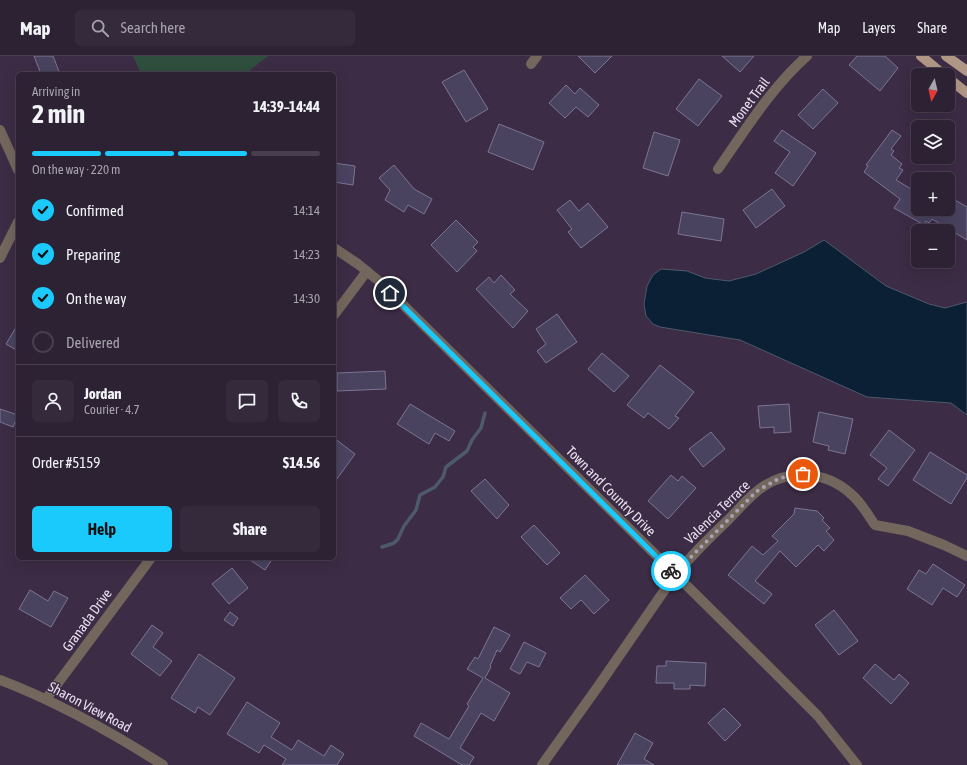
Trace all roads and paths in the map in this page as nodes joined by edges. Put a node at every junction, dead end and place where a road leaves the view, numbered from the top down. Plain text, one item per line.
1 (807, 56) edge
2 (920, 56) edge
3 (946, 56) edge
4 (935, 68) edge
5 (967, 71) edge
6 (955, 84) edge
7 (967, 93) edge
8 (0, 130) edge
9 (16, 166) edge
10 (718, 169) dead end
11 (16, 226) edge
12 (336, 249) edge
13 (0, 258) edge
14 (367, 271) junction
15 (336, 312) edge
16 (967, 556) edge
17 (150, 560) edge
18 (675, 574) junction
19 (0, 680) edge
20 (46, 699) junction
21 (163, 765) edge
22 (542, 765) edge
23 (857, 765) edge

1 - 10 street, Monet Trail
2 - 4 main road
3 - 5 main road
6 - 7 main road
8 - 9 street
11 - 13 street
12 - 14 street, Town and Country Drive
14 - 15 street
14 - 18 street, Town and Country Drive
16 - 18 street, Valencia Terrace
17 - 20 street, Granada Drive
18 - 22 street, Valencia Terrace
18 - 23 street, Town and Country Drive
19 - 20 street, Sharon View Road
20 - 21 street, Sharon View Road

